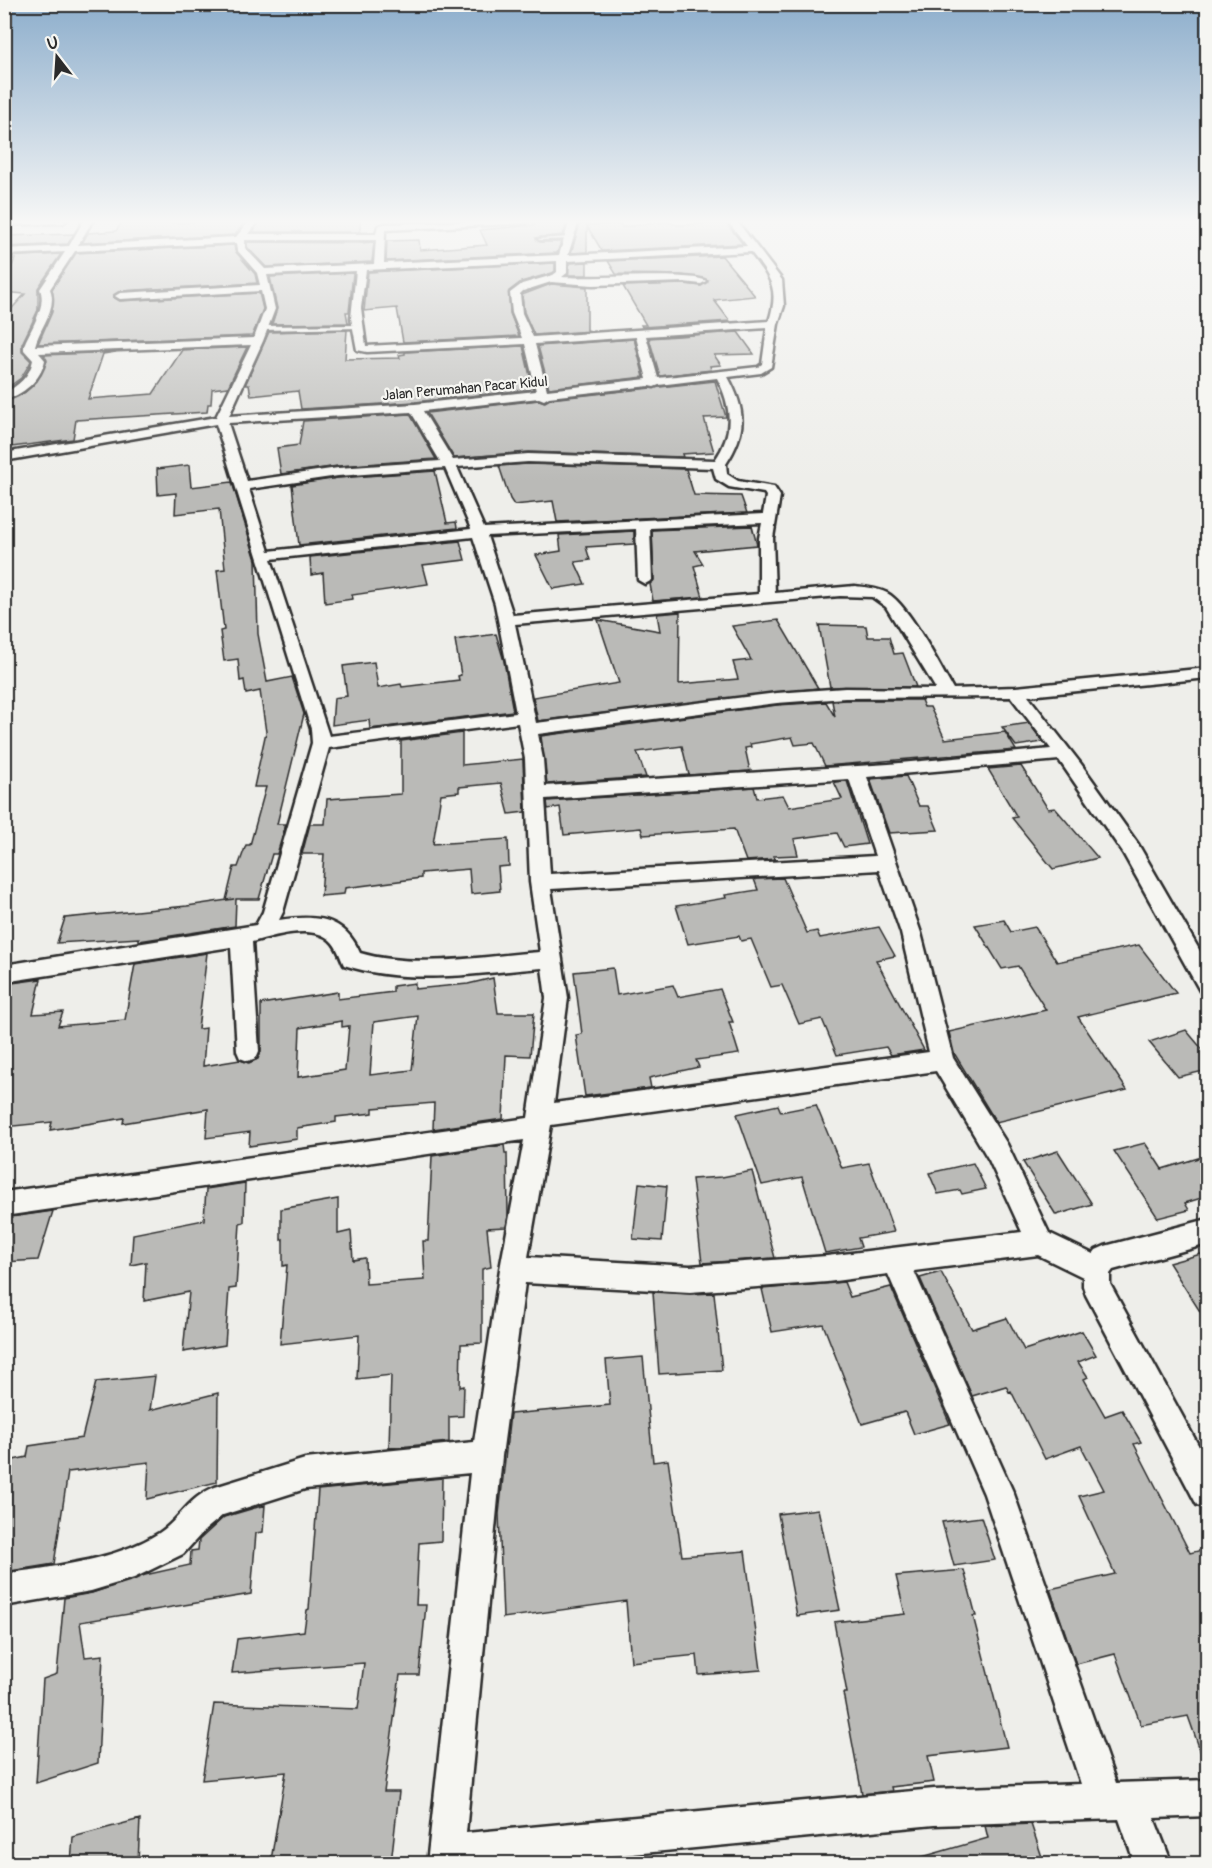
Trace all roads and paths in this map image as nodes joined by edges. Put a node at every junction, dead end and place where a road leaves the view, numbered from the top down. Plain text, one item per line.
1 (46, 307) edge
2 (270, 307) edge
3 (355, 307) edge
4 (516, 307) edge
5 (779, 307) edge
6 (773, 324) junction
7 (357, 327) junction
8 (640, 333) junction
9 (261, 335) junction
10 (529, 341) junction
11 (30, 351) junction
12 (722, 376) junction
13 (654, 384) junction
14 (544, 396) junction
15 (4, 397) edge
16 (415, 408) junction
17 (222, 420) junction
18 (4, 456) edge
19 (449, 463) junction
20 (719, 464) junction
21 (241, 486) junction
22 (769, 518) junction
23 (643, 526) junction
24 (480, 532) junction
25 (263, 556) junction
26 (645, 580) dead end
27 (767, 598) junction
28 (506, 620) junction
29 (1208, 674) edge
30 (1016, 692) junction
31 (948, 694) junction
32 (526, 724) junction
33 (321, 743) junction
34 (1063, 753) junction
35 (856, 772) junction
36 (536, 793) junction
37 (888, 862) junction
38 (540, 882) junction
39 (263, 931) junction
40 (242, 937) junction
41 (551, 959) junction
42 (5, 976) edge
43 (1208, 985) edge
44 (248, 1051) dead end
45 (942, 1060) junction
46 (539, 1121) junction
47 (4, 1204) edge
48 (1208, 1231) edge
49 (1040, 1242) junction
50 (895, 1260) junction
51 (513, 1269) junction
52 (1097, 1270) junction
53 (487, 1456) junction
54 (1208, 1494) edge
55 (4, 1590) edge
56 (1208, 1798) edge
57 (1117, 1799) junction
58 (445, 1858) edge
59 (1154, 1863) edge

1 - 11 street
2 - 9 street
3 - 7 street
4 - 10 street
5 - 6 street, Jalan Perumahan Pacar Kidul
6 - 8 street
6 - 12 street, Jalan Perumahan Pacar Kidul
7 - 9 lane
7 - 10 street
8 - 10 street
8 - 13 street
9 - 11 street
9 - 17 street
10 - 14 street
11 - 15 street
12 - 13 street, Jalan Perumahan Pacar Kidul
12 - 20 street
13 - 14 street, Jalan Perumahan Pacar Kidul
14 - 16 street, Jalan Perumahan Pacar Kidul
16 - 17 street, Jalan Perumahan Pacar Kidul
16 - 19 street
17 - 18 street, Jalan Perumahan Pacar Kidul
17 - 21 street
19 - 20 street
19 - 21 street
19 - 24 street
20 - 22 street
21 - 25 street
22 - 23 street
22 - 27 street
23 - 24 street
23 - 26 street
24 - 25 street
24 - 28 street
25 - 33 street
27 - 28 street
27 - 31 street
28 - 32 street
29 - 30 street
30 - 31 street
30 - 34 street
31 - 32 street
32 - 33 street
32 - 36 street
33 - 39 street
34 - 35 street
34 - 43 street
35 - 36 street
35 - 37 street
36 - 38 street
37 - 38 street
37 - 45 street
38 - 41 street
39 - 40 street
39 - 41 street
40 - 42 street
40 - 44 street
41 - 46 street
45 - 46 street
45 - 49 street
46 - 47 street
46 - 51 street
48 - 52 street
49 - 50 street
49 - 52 street
50 - 51 street
50 - 57 street
51 - 53 street
52 - 54 street
53 - 55 street
53 - 58 street
56 - 57 street
57 - 58 street
57 - 59 street

